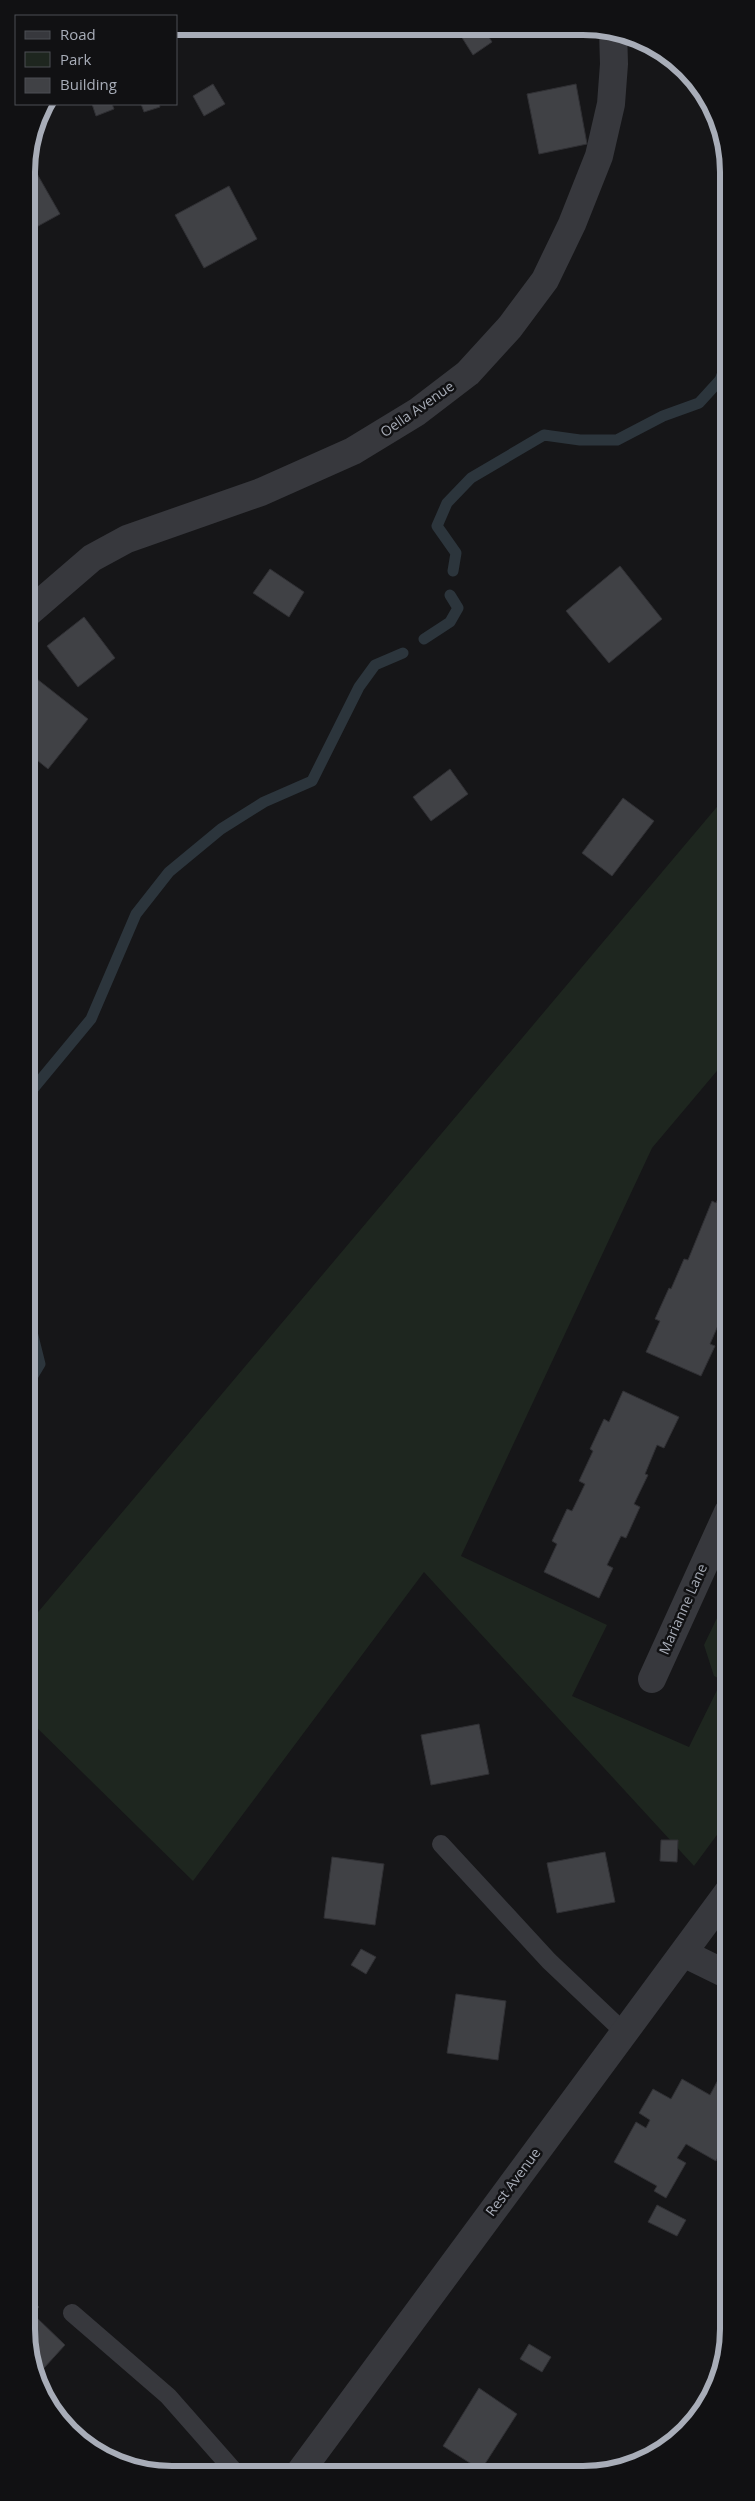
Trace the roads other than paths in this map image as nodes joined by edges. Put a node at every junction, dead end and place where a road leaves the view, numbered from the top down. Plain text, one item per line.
1 (613, 39) edge
2 (35, 607) edge
3 (720, 1530) edge
4 (652, 1679) dead end
5 (441, 1844) dead end
6 (720, 1903) edge
7 (683, 1953) junction
8 (720, 1971) edge
9 (624, 2032) junction
10 (72, 2313) dead end
11 (230, 2466) edge
12 (303, 2466) edge

1 - 2 street, Oella Avenue
3 - 4 street, Marianne Lane
5 - 9 lane
6 - 7 street, Rest Avenue
7 - 8 street
7 - 9 street, Rest Avenue
9 - 12 street, Rest Avenue
10 - 11 lane

